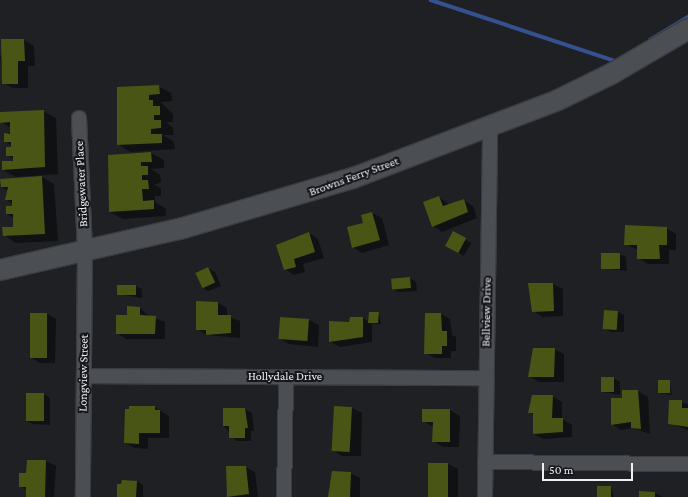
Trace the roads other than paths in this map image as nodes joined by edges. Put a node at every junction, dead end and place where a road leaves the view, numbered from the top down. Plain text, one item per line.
1 (688, 30) edge
2 (79, 118) dead end
3 (490, 127) junction
4 (85, 250) junction
5 (0, 270) edge
6 (84, 376) junction
7 (286, 377) junction
8 (486, 378) junction
9 (485, 462) junction
10 (688, 464) edge
11 (83, 497) edge
12 (284, 497) edge
13 (485, 497) edge

1 - 3 street, Browns Ferry Street
2 - 4 street, Bridgewater Place
3 - 4 street, Browns Ferry Street
3 - 8 street, Bellview Drive
4 - 5 street, Browns Ferry Street
4 - 6 street, Longview Street
6 - 7 street, Hollydale Drive
6 - 11 street, Longview Street
7 - 8 street, Hollydale Drive
7 - 12 street
8 - 9 street, Bellview Drive
9 - 10 street
9 - 13 street, Bellview Drive

